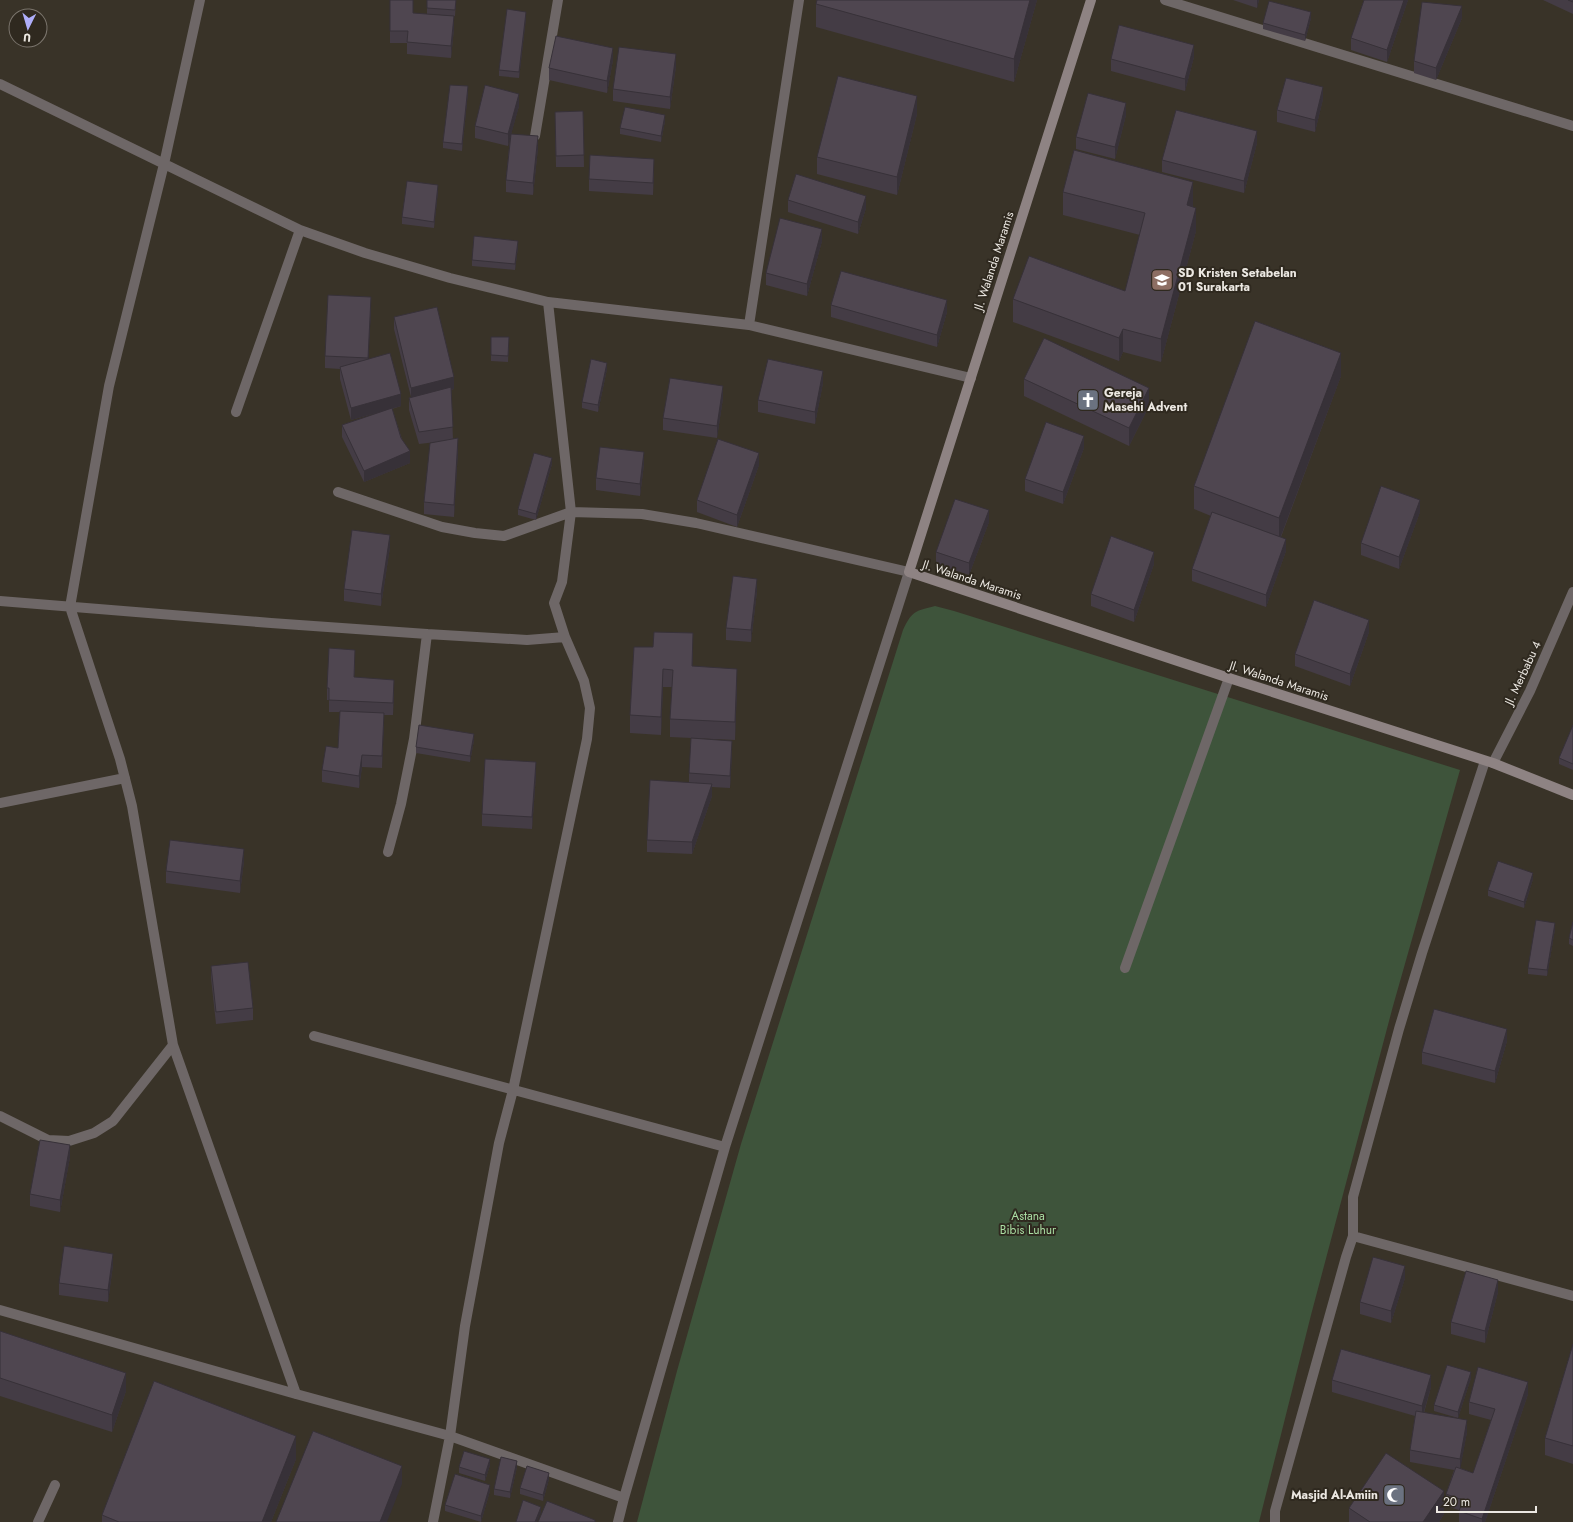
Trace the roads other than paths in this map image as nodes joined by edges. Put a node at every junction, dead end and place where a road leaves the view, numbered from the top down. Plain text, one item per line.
1 (200, 0) edge
2 (558, 0) edge
3 (799, 0) edge
4 (1091, 0) edge
5 (1165, 0) edge
6 (0, 84) edge
7 (1573, 126) edge
8 (535, 136) edge
9 (164, 164) junction
10 (300, 230) junction
11 (548, 302) junction
12 (748, 325) junction
13 (971, 378) junction
14 (236, 412) dead end
15 (338, 492) dead end
16 (571, 512) junction
17 (909, 572) junction
18 (1573, 592) edge
19 (0, 601) edge
20 (70, 607) junction
21 (427, 634) junction
22 (565, 637) junction
23 (1229, 678) junction
24 (1489, 762) junction
25 (125, 778) junction
26 (1573, 794) edge
27 (0, 803) edge
28 (388, 852) dead end
29 (1125, 968) dead end
30 (314, 1036) dead end
31 (173, 1045) junction
32 (513, 1090) junction
33 (0, 1116) edge
34 (725, 1147) junction
35 (1353, 1236) junction
36 (1573, 1296) edge
37 (0, 1310) edge
38 (296, 1394) junction
39 (450, 1436) junction
40 (55, 1485) dead end
41 (624, 1498) junction
42 (38, 1522) edge
43 (433, 1522) edge
44 (618, 1522) edge
45 (1275, 1522) edge

1 - 9 street
2 - 8 street
3 - 12 street
4 - 13 street, Jl. Walanda Maramis
5 - 7 street
6 - 9 street
9 - 10 street
9 - 20 street
10 - 11 street
10 - 14 street
11 - 12 street
11 - 16 street
12 - 13 street
13 - 17 street, Jl. Walanda Maramis
15 - 16 street
16 - 17 street
16 - 22 street
17 - 23 street, Jl. Walanda Maramis
17 - 34 street
18 - 24 street, Jl. Merbabu 4
19 - 20 street
20 - 21 street
20 - 25 street
21 - 22 street
21 - 28 street
22 - 32 street
23 - 24 street, Jl. Walanda Maramis
23 - 29 street
24 - 26 street, Jl. Walanda Maramis
24 - 35 street, Jl. Merbabu 4
25 - 27 street
25 - 31 street
30 - 32 street
31 - 33 street
31 - 38 street
32 - 34 street
32 - 39 street
34 - 41 street
35 - 36 street
35 - 45 street, Jl. Merbabu 4
37 - 38 street
38 - 39 street
39 - 41 street
39 - 43 street
40 - 42 street
41 - 44 street

